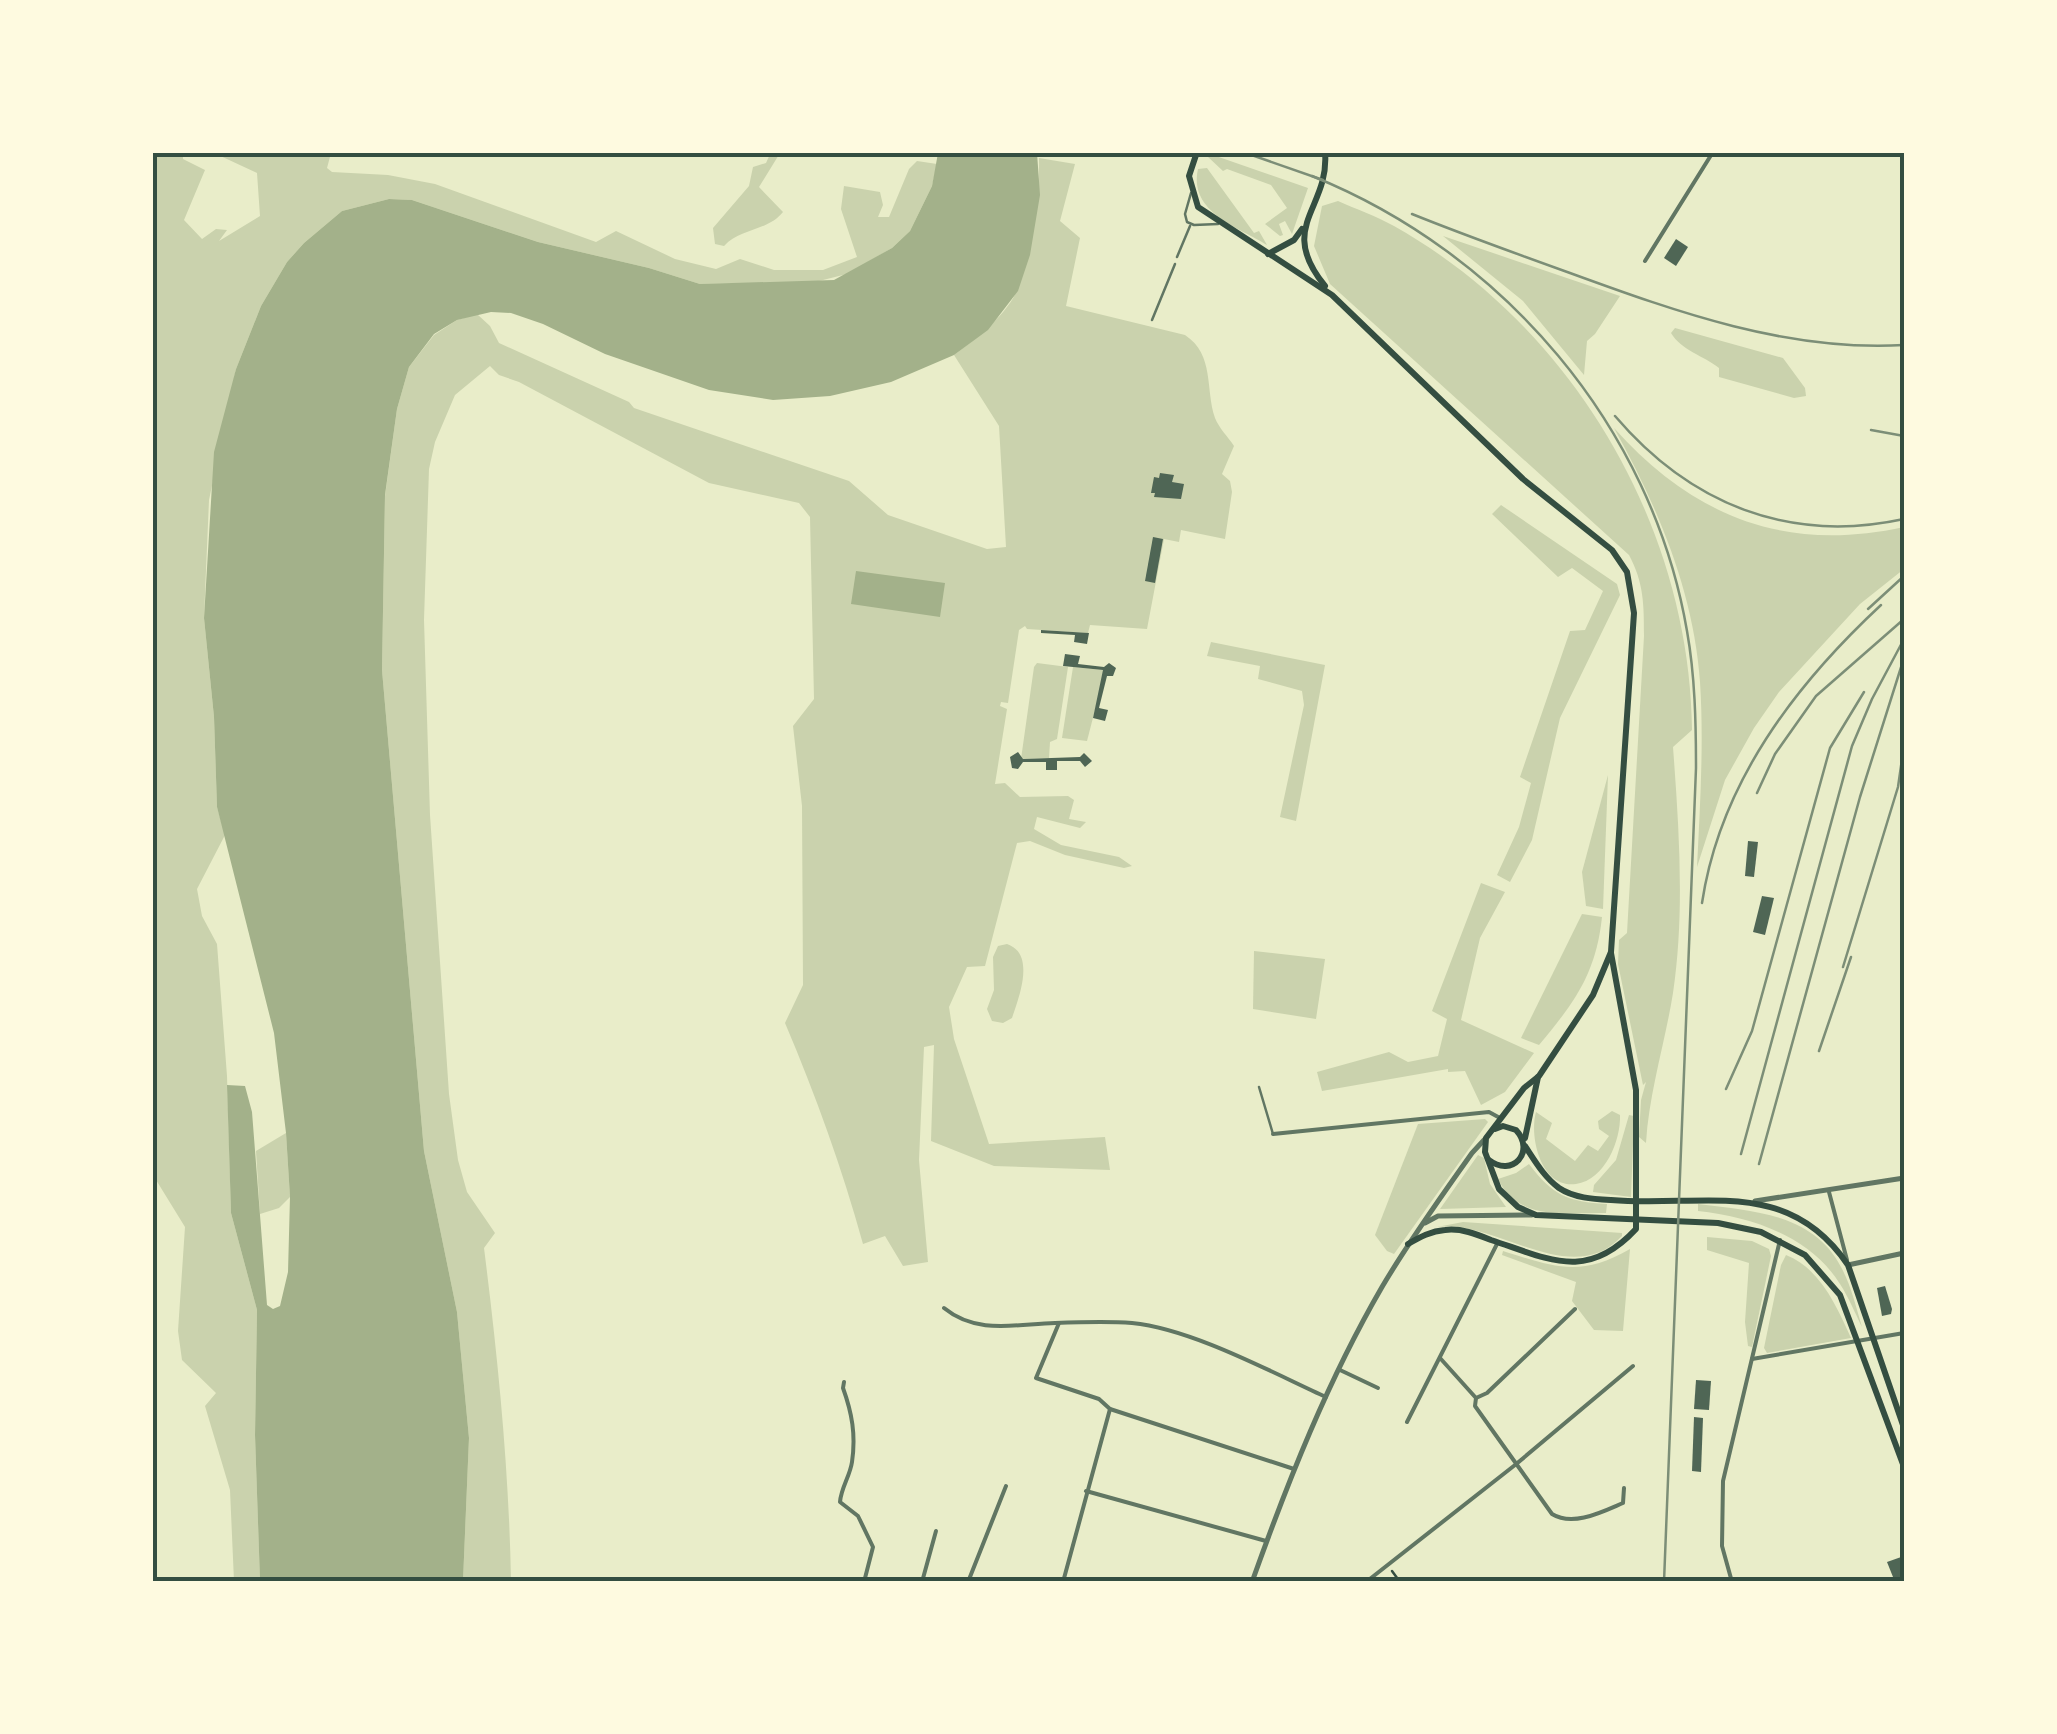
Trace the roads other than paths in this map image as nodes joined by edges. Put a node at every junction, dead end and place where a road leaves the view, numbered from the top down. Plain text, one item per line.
1 (1198, 152) edge
2 (1325, 152) edge
3 (1713, 152) edge
4 (1192, 192) junction
5 (1190, 224) junction
6 (1220, 224) junction
7 (1304, 226) junction
8 (1268, 254) junction
9 (1177, 257) dead end
10 (1645, 261) dead end
11 (1174, 264) dead end
12 (1332, 295) junction
13 (1152, 320) dead end
14 (1611, 952) junction
15 (1539, 1076) junction
16 (1259, 1087) dead end
17 (1501, 1119) junction
18 (1273, 1134) joint
19 (1488, 1135) junction
20 (1525, 1144) junction
21 (1488, 1159) junction
22 (1904, 1178) edge
23 (1829, 1192) junction
24 (1755, 1201) junction
25 (1536, 1215) junction
26 (1422, 1224) junction
27 (1780, 1240) junction
28 (1498, 1242) junction
29 (1408, 1244) junction
30 (1904, 1252) edge
31 (1848, 1266) junction
32 (944, 1308) dead end
33 (1575, 1309) dead end
34 (1059, 1322) junction
35 (1904, 1334) edge
36 (1875, 1338) junction
37 (1858, 1341) junction
38 (1440, 1358) junction
39 (1752, 1360) junction
40 (1634, 1366) dead end
41 (1340, 1370) junction
42 (844, 1382) dead end
43 (1378, 1388) dead end
44 (1327, 1397) junction
45 (1476, 1398) junction
46 (1110, 1408) junction
47 (1407, 1422) dead end
48 (1904, 1428) edge
49 (1516, 1465) junction
50 (1904, 1467) edge
51 (1294, 1470) junction
52 (1006, 1486) dead end
53 (1624, 1488) dead end
54 (1086, 1490) junction
55 (936, 1531) dead end
56 (1266, 1541) junction
57 (864, 1582) edge
58 (922, 1582) edge
59 (968, 1582) edge
60 (1063, 1582) edge
61 (1252, 1582) edge
62 (1366, 1582) edge
63 (1732, 1582) edge

1 - 4 main road
2 - 7 main road
3 - 10 street
4 - 5 lane
4 - 6 main road
5 - 6 lane
5 - 9 lane
6 - 8 main road
7 - 8 main road
7 - 12 main road
8 - 12 main road
11 - 13 lane
12 - 14 main road
14 - 15 main road
14 - 28 main road
15 - 17 main road
15 - 20 main road
16 - 18 lane
17 - 18 street
17 - 19 main road
19 - 20 main road
19 - 21 main road
19 - 26 street
20 - 21 main road
20 - 24 main road
21 - 25 main road
22 - 23 street
23 - 24 street
23 - 31 street
24 - 31 main road
25 - 26 street
25 - 27 main road
26 - 29 street
27 - 37 main road
27 - 39 street
28 - 29 main road
28 - 38 street
29 - 41 street
30 - 31 street
31 - 36 main road
32 - 34 street
33 - 45 street
34 - 44 street
34 - 46 street
35 - 36 street
36 - 37 street
36 - 48 main road
37 - 39 street
37 - 50 main road
38 - 45 street
38 - 47 street
39 - 63 street
40 - 49 street
41 - 43 street
41 - 44 street
42 - 57 street
44 - 51 street
45 - 49 street
46 - 51 street
46 - 54 street
49 - 53 street
49 - 62 street
51 - 56 street
52 - 59 street
54 - 56 street
54 - 60 street
55 - 58 street
56 - 61 street

